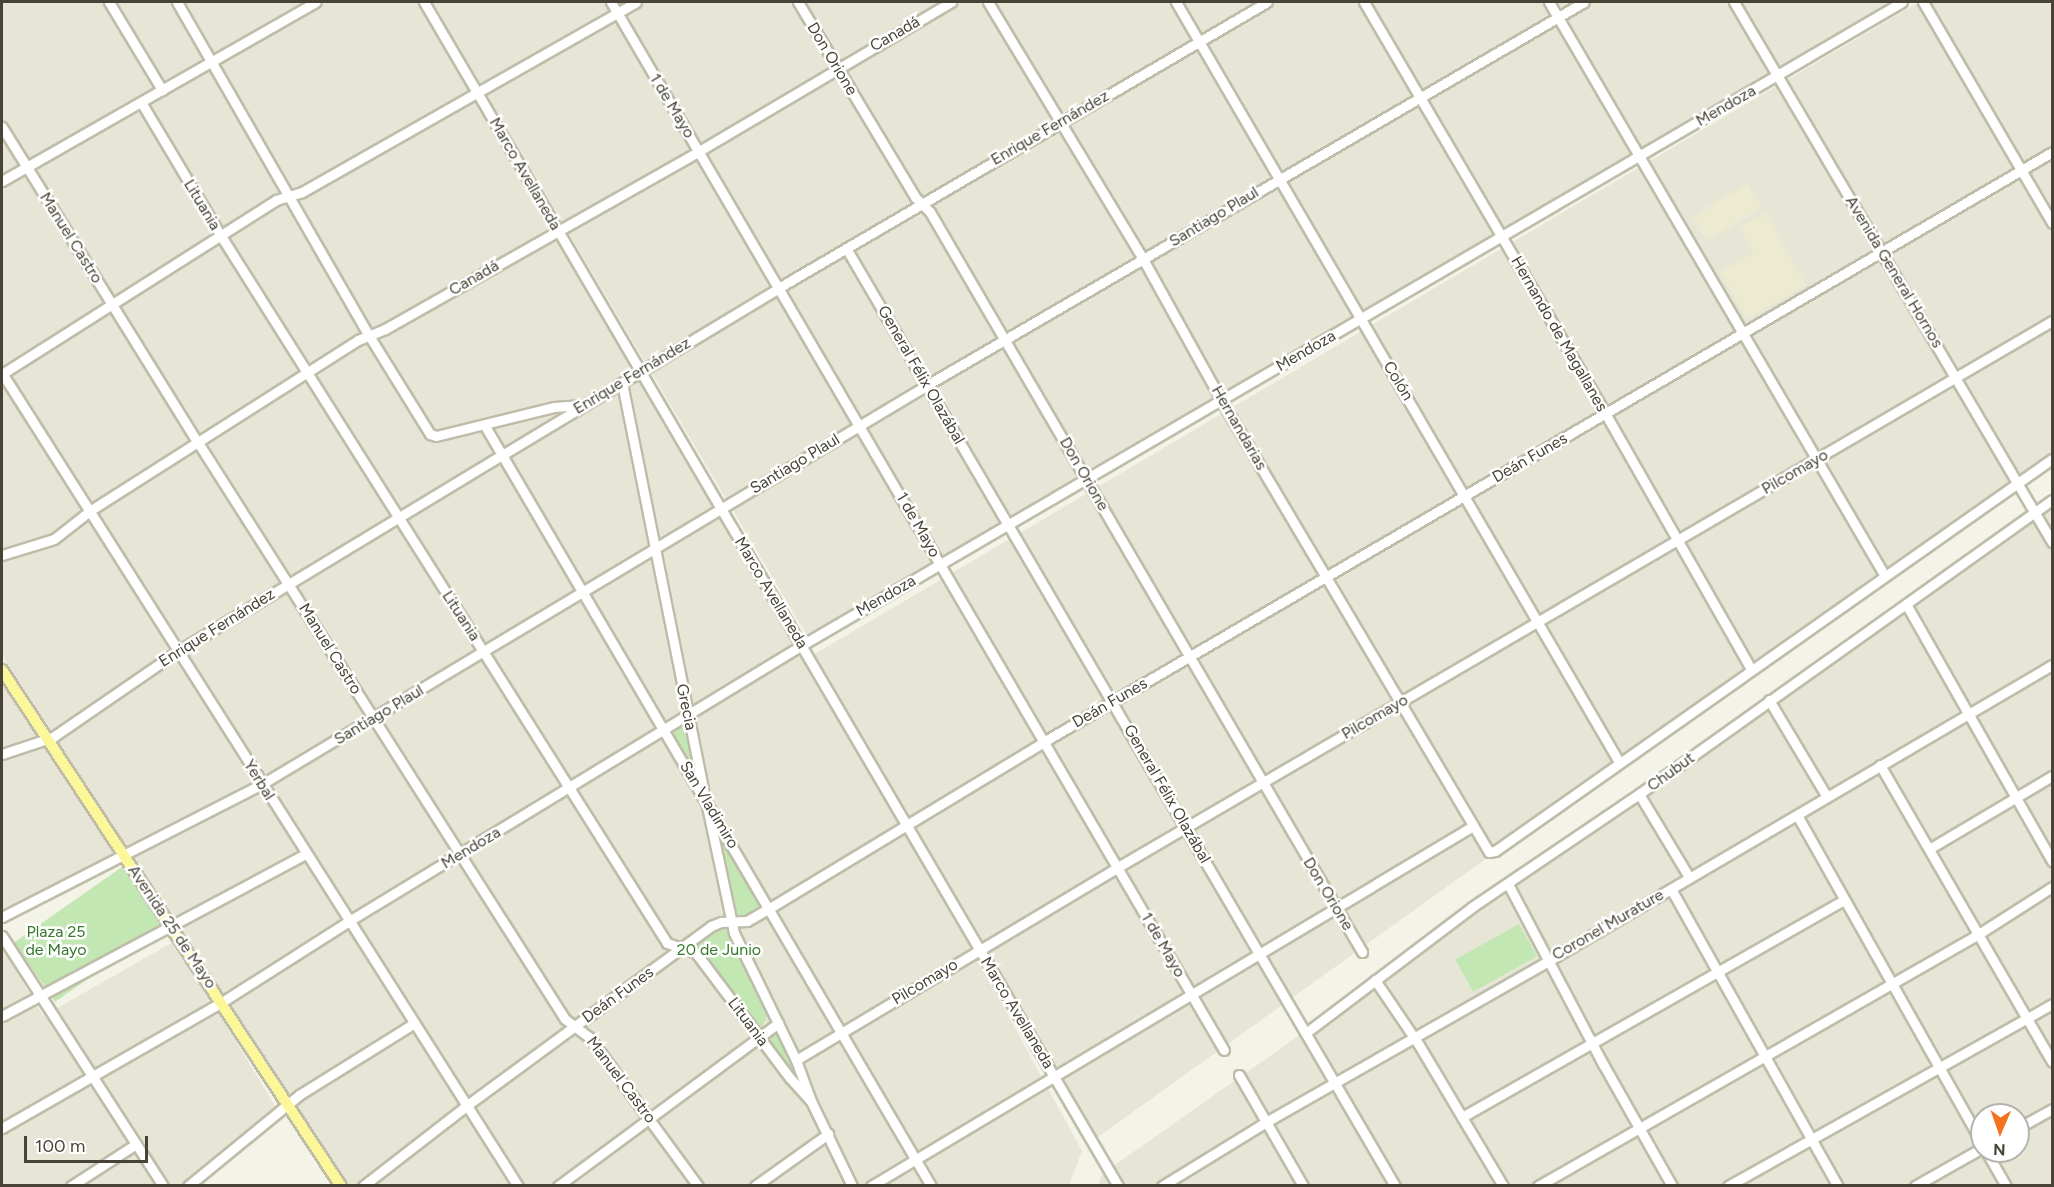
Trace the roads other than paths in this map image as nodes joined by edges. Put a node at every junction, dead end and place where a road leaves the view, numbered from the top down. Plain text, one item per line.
1 (109, 2) edge
2 (177, 2) edge
3 (316, 2) edge
4 (424, 2) edge
5 (610, 2) edge
6 (636, 2) edge
7 (798, 2) edge
8 (951, 2) edge
9 (988, 2) edge
10 (1176, 2) edge
11 (1267, 2) edge
12 (1364, 2) edge
13 (1549, 2) edge
14 (1584, 2) edge
15 (1734, 2) edge
16 (1902, 2) edge
17 (1923, 2) edge
18 (617, 13) junction
19 (1558, 17) junction
20 (1200, 41) junction
21 (211, 62) junction
22 (836, 68) junction
23 (1777, 75) junction
24 (162, 90) junction
25 (478, 94) junction
26 (1419, 97) junction
27 (141, 102) junction
28 (1060, 121) junction
29 (2, 127) edge
30 (699, 151) junction
31 (2052, 152) edge
32 (1639, 158) junction
33 (27, 166) junction
34 (2021, 170) junction
35 (1279, 178) junction
36 (2, 181) edge
37 (289, 196) junction
38 (921, 203) junction
39 (2052, 223) edge
40 (558, 230) junction
41 (221, 236) junction
42 (1502, 237) junction
43 (846, 248) junction
44 (1881, 250) junction
45 (1143, 259) junction
46 (780, 287) junction
47 (112, 303) junction
48 (1361, 318) junction
49 (2052, 321) edge
50 (1743, 332) junction
51 (368, 334) junction
52 (1004, 340) junction
53 (640, 371) junction
54 (307, 372) junction
55 (2, 374) edge
56 (1956, 377) junction
57 (622, 383) junction
58 (927, 385) junction
59 (1221, 400) junction
60 (585, 405) junction
61 (1605, 413) junction
62 (485, 426) junction
63 (860, 426) junction
64 (197, 441) junction
65 (501, 454) junction
66 (1817, 459) junction
67 (2052, 459) edge
68 (1087, 479) junction
69 (2018, 484) junction
70 (1466, 495) junction
71 (2052, 500) edge
72 (720, 508) junction
73 (90, 510) junction
74 (2035, 512) junction
75 (398, 518) junction
76 (1008, 524) junction
77 (1678, 540) junction
78 (2052, 542) edge
79 (655, 549) junction
80 (2, 555) edge
81 (941, 564) junction
82 (1326, 576) junction
83 (1885, 576) junction
84 (289, 584) junction
85 (583, 592) junction
86 (1906, 604) junction
87 (1538, 621) junction
88 (802, 645) junction
89 (178, 651) junction
90 (484, 651) junction
91 (1190, 657) junction
92 (2052, 665) edge
93 (1751, 669) junction
94 (2, 670) edge
95 (1769, 700) junction
96 (1113, 701) junction
97 (1400, 702) junction
98 (1968, 714) junction
99 (687, 715) junction
100 (374, 718) junction
101 (663, 729) junction
102 (48, 740) junction
103 (1045, 741) junction
104 (2, 754) edge
105 (1619, 762) junction
106 (1880, 765) junction
107 (2052, 776) edge
108 (1262, 783) junction
109 (262, 784) junction
110 (570, 788) junction
111 (1639, 794) junction
112 (1827, 797) junction
113 (705, 798) junction
114 (2015, 798) junction
115 (1797, 815) junction
116 (906, 826) junction
117 (1473, 826) junction
118 (1186, 827) junction
119 (1929, 849) junction
120 (123, 854) junction
121 (306, 854) junction
122 (459, 855) junction
123 (2052, 861) edge
124 (1118, 867) junction
125 (1689, 877) junction
126 (1508, 884) junction
127 (2052, 887) edge
128 (1671, 889) junction
129 (1844, 900) junction
130 (1335, 907) junction
131 (768, 909) junction
132 (2, 917) edge
133 (349, 921) junction
134 (731, 923) junction
135 (172, 926) junction
136 (1977, 935) junction
137 (2, 936) edge
138 (682, 948) junction
139 (979, 950) junction
140 (1362, 952) dead end
141 (1259, 953) junction
142 (1548, 960) junction
143 (1718, 972) junction
144 (1375, 980) junction
145 (1891, 983) junction
146 (1191, 993) junction
147 (40, 995) junction
148 (222, 1002) junction
149 (2052, 1004) edge
150 (2, 1016) edge
151 (2026, 1018) junction
152 (778, 1023) junction
153 (413, 1024) junction
154 (575, 1026) junction
155 (1307, 1032) junction
156 (840, 1033) junction
157 (759, 1037) junction
158 (1413, 1037) junction
159 (1592, 1044) junction
160 (1224, 1050) dead end
161 (1765, 1057) junction
162 (796, 1060) junction
163 (2052, 1062) edge
164 (1938, 1067) junction
165 (1054, 1074) junction
166 (91, 1075) junction
167 (1239, 1075) dead end
168 (1335, 1082) junction
169 (811, 1101) junction
170 (289, 1103) junction
171 (466, 1106) junction
172 (2052, 1109) edge
173 (648, 1117) junction
174 (1462, 1117) junction
175 (2030, 1121) edge
176 (1266, 1122) junction
177 (1970, 1124) edge
178 (2, 1128) edge
179 (1641, 1128) junction
180 (828, 1134) junction
181 (1811, 1138) junction
182 (136, 1144) junction
183 (1970, 1152) edge
184 (915, 1158) junction
185 (1993, 1163) edge
186 (70, 1185) edge
187 (163, 1185) edge
188 (188, 1185) edge
189 (341, 1185) edge
190 (363, 1185) edge
191 (518, 1185) edge
192 (558, 1185) edge
193 (698, 1185) edge
194 (755, 1185) edge
195 (852, 1185) edge
196 (871, 1185) edge
197 (930, 1185) edge
198 (1118, 1185) edge
199 (1162, 1185) edge
200 (1303, 1185) edge
201 (1395, 1185) edge
202 (1503, 1185) edge
203 (1538, 1185) edge
204 (1672, 1185) edge
205 (1728, 1185) edge
206 (1838, 1185) edge
207 (1915, 1185) edge
208 (2006, 1185) edge

1 - 24 street
2 - 21 street
3 - 21 street
4 - 25 street, Marco Avellaneda
5 - 18 street, 1 de Mayo
6 - 18 street
7 - 22 street, Don Orione
8 - 22 street, Canadá
9 - 28 street, Hernandarias
10 - 20 street, Colón
11 - 20 street, Enrique Fernández
12 - 26 street, Hernando de Magallanes
13 - 19 street
14 - 19 street, Santiago Plaul
15 - 23 street, Avenida General Hornos
16 - 23 street, Mendoza
17 - 34 street
18 - 25 street
18 - 30 street, 1 de Mayo
19 - 26 street, Santiago Plaul
19 - 32 street
20 - 28 street, Enrique Fernández
20 - 35 street, Colón
21 - 24 street
21 - 37 street
22 - 30 street, Canadá
22 - 38 street, Don Orione
23 - 32 street, Mendoza
23 - 44 street, Avenida General Hornos
24 - 27 street
25 - 37 street
25 - 40 street, Marco Avellaneda
26 - 35 street, Santiago Plaul
26 - 42 street, Hernando de Magallanes
27 - 33 street
27 - 41 street, Lituania
28 - 38 street, Enrique Fernández
28 - 45 street, Hernandarias
29 - 33 street, Manuel Castro
30 - 40 street, Canadá
30 - 46 street, 1 de Mayo
31 - 34 street, Deán Funes
32 - 42 street, Mendoza
32 - 50 street
33 - 36 street
33 - 47 street, Manuel Castro
34 - 39 street
34 - 44 street, Deán Funes
35 - 45 street, Santiago Plaul
35 - 48 street, Colón
37 - 41 street
37 - 51 street
38 - 43 street, Enrique Fernández
38 - 52 street, Don Orione
40 - 51 street, Canadá
40 - 53 street, Marco Avellaneda
41 - 47 street
41 - 54 street, Lituania
42 - 48 street, Mendoza
42 - 61 street, Hernando de Magallanes
43 - 46 street, Enrique Fernández
43 - 58 street, General Félix Olazábal
44 - 50 street, Deán Funes
44 - 56 street, Avenida General Hornos
45 - 52 street, Santiago Plaul
45 - 59 street, Hernandarias
46 - 53 street, Enrique Fernández
46 - 63 street, 1 de Mayo
47 - 55 street
47 - 64 street, Manuel Castro
48 - 59 street, Mendoza
48 - 70 street, Colón
49 - 56 street, Pilcomayo
50 - 61 street, Deán Funes
50 - 66 street
51 - 54 street, Canadá
51 - 62 street
52 - 58 street, Santiago Plaul
52 - 68 street, Don Orione
53 - 57 street, Enrique Fernández
53 - 72 street, Marco Avellaneda
54 - 64 street, Canadá
54 - 75 street, Lituania
55 - 73 street, Yerbal
56 - 66 street, Pilcomayo
56 - 69 street, Avenida General Hornos
57 - 60 street, Enrique Fernández
57 - 79 street, Grecia
58 - 63 street, Santiago Plaul
58 - 76 street, General Félix Olazábal
59 - 68 street, Mendoza
59 - 82 street, Hernandarias
60 - 62 street
60 - 65 street, Enrique Fernández
61 - 70 street, Deán Funes
61 - 77 street, Hernando de Magallanes
62 - 65 street, San Vladimiro
63 - 72 street, Santiago Plaul
63 - 81 street, 1 de Mayo
64 - 73 street, Canadá
64 - 84 street, Manuel Castro
65 - 75 street, Enrique Fernández
65 - 85 street, San Vladimiro
66 - 77 street, Pilcomayo
66 - 83 street
67 - 69 street
68 - 76 street, Mendoza
68 - 91 street, Don Orione
69 - 74 street, Avenida General Hornos
69 - 83 street
70 - 82 street, Deán Funes
70 - 87 street, Colón
71 - 74 street, Chubut
72 - 79 street, Santiago Plaul
72 - 88 street, Marco Avellaneda
73 - 80 street, Canadá
73 - 89 street, Yerbal
74 - 78 street, Avenida General Hornos
74 - 86 street, Chubut
75 - 84 street, Enrique Fernández
75 - 90 street, Lituania
76 - 81 street, Mendoza
76 - 96 street, General Félix Olazábal
77 - 87 street, Pilcomayo
77 - 93 street, Hernando de Magallanes
79 - 85 street, Santiago Plaul
79 - 99 street, Grecia
81 - 88 street, Mendoza
81 - 103 street, 1 de Mayo
82 - 91 street, Deán Funes
82 - 97 street, Hernandarias
83 - 93 street
84 - 89 street, Enrique Fernández
84 - 100 street, Manuel Castro
85 - 90 street, Santiago Plaul
85 - 101 street, San Vladimiro
86 - 95 street, Chubut
86 - 98 street
87 - 97 street, Pilcomayo
87 - 105 street, Colón
88 - 99 street, Mendoza
88 - 116 street, Marco Avellaneda
89 - 102 street, Enrique Fernández
89 - 109 street, Yerbal
90 - 100 street, Santiago Plaul
90 - 110 street, Lituania
91 - 96 street, Deán Funes
91 - 108 street, Don Orione
92 - 98 street, Coronel Murature
93 - 105 street
94 - 102 main road, Avenida 25 de Mayo
95 - 111 street, Chubut
95 - 112 street
96 - 103 street, Deán Funes
96 - 118 street, General Félix Olazábal
97 - 108 street, Pilcomayo
97 - 117 street, Hernandarias
98 - 106 street, Coronel Murature
98 - 114 street
99 - 101 street, Mendoza
99 - 113 street, Grecia
100 - 109 street, Santiago Plaul
100 - 122 street, Manuel Castro
101 - 110 street, Mendoza
101 - 113 street, San Vladimiro
102 - 104 street, Enrique Fernández
102 - 120 main road, Avenida 25 de Mayo
103 - 116 street, Deán Funes
103 - 124 street, 1 de Mayo
105 - 117 street, Hernandarias
106 - 112 street, Coronel Murature
106 - 119 street
107 - 114 street
108 - 118 street, Pilcomayo
108 - 130 street, Don Orione
109 - 120 street, Santiago Plaul
109 - 121 street, Yerbal
110 - 122 street, Mendoza
110 - 138 street, Lituania
111 - 125 street
111 - 126 street, Chubut
112 - 115 street, Coronel Murature
113 - 131 street, San Vladimiro
113 - 134 street, Grecia
114 - 119 street
114 - 123 street
115 - 125 street, Coronel Murature
115 - 129 street
116 - 131 street, Deán Funes
116 - 139 street, Marco Avellaneda
117 - 130 street
118 - 124 street, Pilcomayo
118 - 141 street, General Félix Olazábal
119 - 136 street
120 - 132 street, Santiago Plaul
120 - 135 main road, Avenida 25 de Mayo
121 - 133 street, Yerbal
121 - 135 street
122 - 133 street, Mendoza
122 - 154 street, Manuel Castro
124 - 139 street, Pilcomayo
124 - 146 street, 1 de Mayo
125 - 128 street, Coronel Murature
126 - 142 street
126 - 144 street, Chubut
127 - 136 street
128 - 142 street, Coronel Murature
128 - 143 street
129 - 143 street
129 - 145 street
130 - 140 street, Don Orione
130 - 141 street
131 - 134 street, Deán Funes
131 - 156 street, San Vladimiro
133 - 148 street, Mendoza
133 - 153 street, Yerbal
134 - 138 street, Deán Funes
134 - 152 street, Grecia
135 - 147 street
135 - 148 main road, Avenida 25 de Mayo
136 - 145 street
136 - 151 street
137 - 147 street
138 - 154 street, Deán Funes
138 - 157 street, Lituania
139 - 156 street, Pilcomayo
139 - 165 street, Marco Avellaneda
141 - 146 street
141 - 155 street, General Félix Olazábal
142 - 158 street, Coronel Murature
142 - 159 street
143 - 159 street
143 - 161 street
144 - 155 street, Chubut
144 - 158 street
145 - 161 street
145 - 164 street
146 - 160 street, 1 de Mayo
146 - 165 street
147 - 150 street
147 - 166 street
148 - 166 street, Mendoza
148 - 170 main road, Avenida 25 de Mayo
149 - 151 street
151 - 163 street
151 - 164 street
152 - 157 street
152 - 162 street, Grecia
153 - 170 street
153 - 171 street, Yerbal
154 - 171 street, Deán Funes
154 - 173 street, Manuel Castro
155 - 168 street, General Félix Olazábal
156 - 162 street, Pilcomayo
156 - 184 street, San Vladimiro
157 - 169 street, Lituania
157 - 173 street
158 - 168 street, Coronel Murature
158 - 174 street
159 - 174 street
159 - 179 street
161 - 179 street
161 - 181 street
162 - 169 street, Grecia
164 - 177 street
164 - 181 street
165 - 184 street
165 - 198 street, Marco Avellaneda
166 - 178 street, Mendoza
166 - 182 street
167 - 176 street
168 - 176 street, Coronel Murature
168 - 201 street, General Félix Olazábal
169 - 180 street, Grecia
170 - 188 street
170 - 189 main road, Avenida 25 de Mayo
171 - 190 street, Deán Funes
171 - 191 street, Yerbal
172 - 175 street
173 - 192 street
173 - 193 street, Manuel Castro
174 - 202 street
176 - 199 street, Coronel Murature
176 - 200 street
179 - 203 street
179 - 204 street
180 - 194 street
180 - 195 street, Grecia
181 - 205 street
181 - 206 street
182 - 186 street
182 - 187 street
183 - 207 street
184 - 196 street
184 - 197 street, San Vladimiro
185 - 208 street

